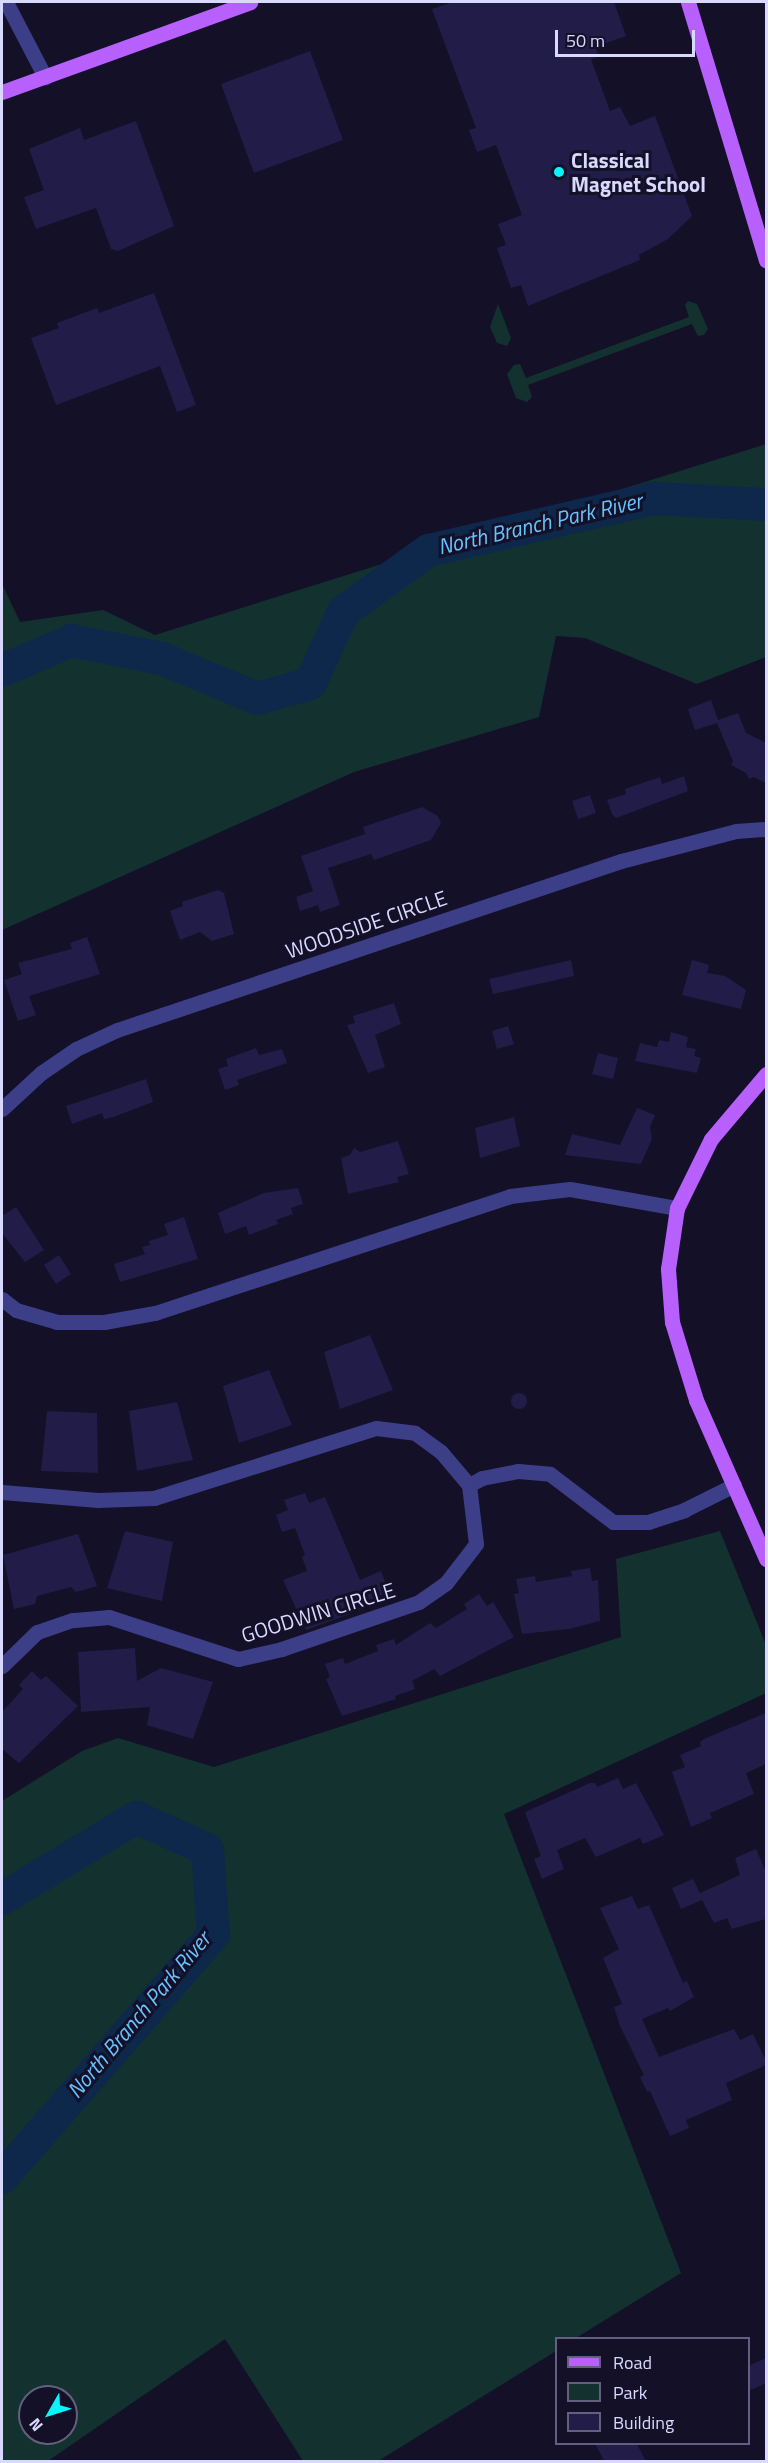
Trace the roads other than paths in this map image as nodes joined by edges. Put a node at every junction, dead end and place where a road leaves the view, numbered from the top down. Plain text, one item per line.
1 (6, 2) edge
2 (250, 2) edge
3 (688, 2) edge
4 (45, 77) junction
5 (2, 92) edge
6 (766, 261) edge
7 (766, 829) edge
8 (766, 1074) edge
9 (2, 1109) edge
10 (677, 1208) junction
11 (2, 1299) edge
12 (469, 1485) junction
13 (734, 1485) junction
14 (2, 1491) edge
15 (766, 1559) edge
16 (2, 1666) edge

1 - 4 street
2 - 4 main road
3 - 6 main road
4 - 5 main road
7 - 9 street, WOODSIDE CIRCLE
8 - 10 main road
10 - 11 street
10 - 13 main road
12 - 13 street
12 - 14 street
12 - 16 street, GOODWIN CIRCLE
13 - 15 main road

